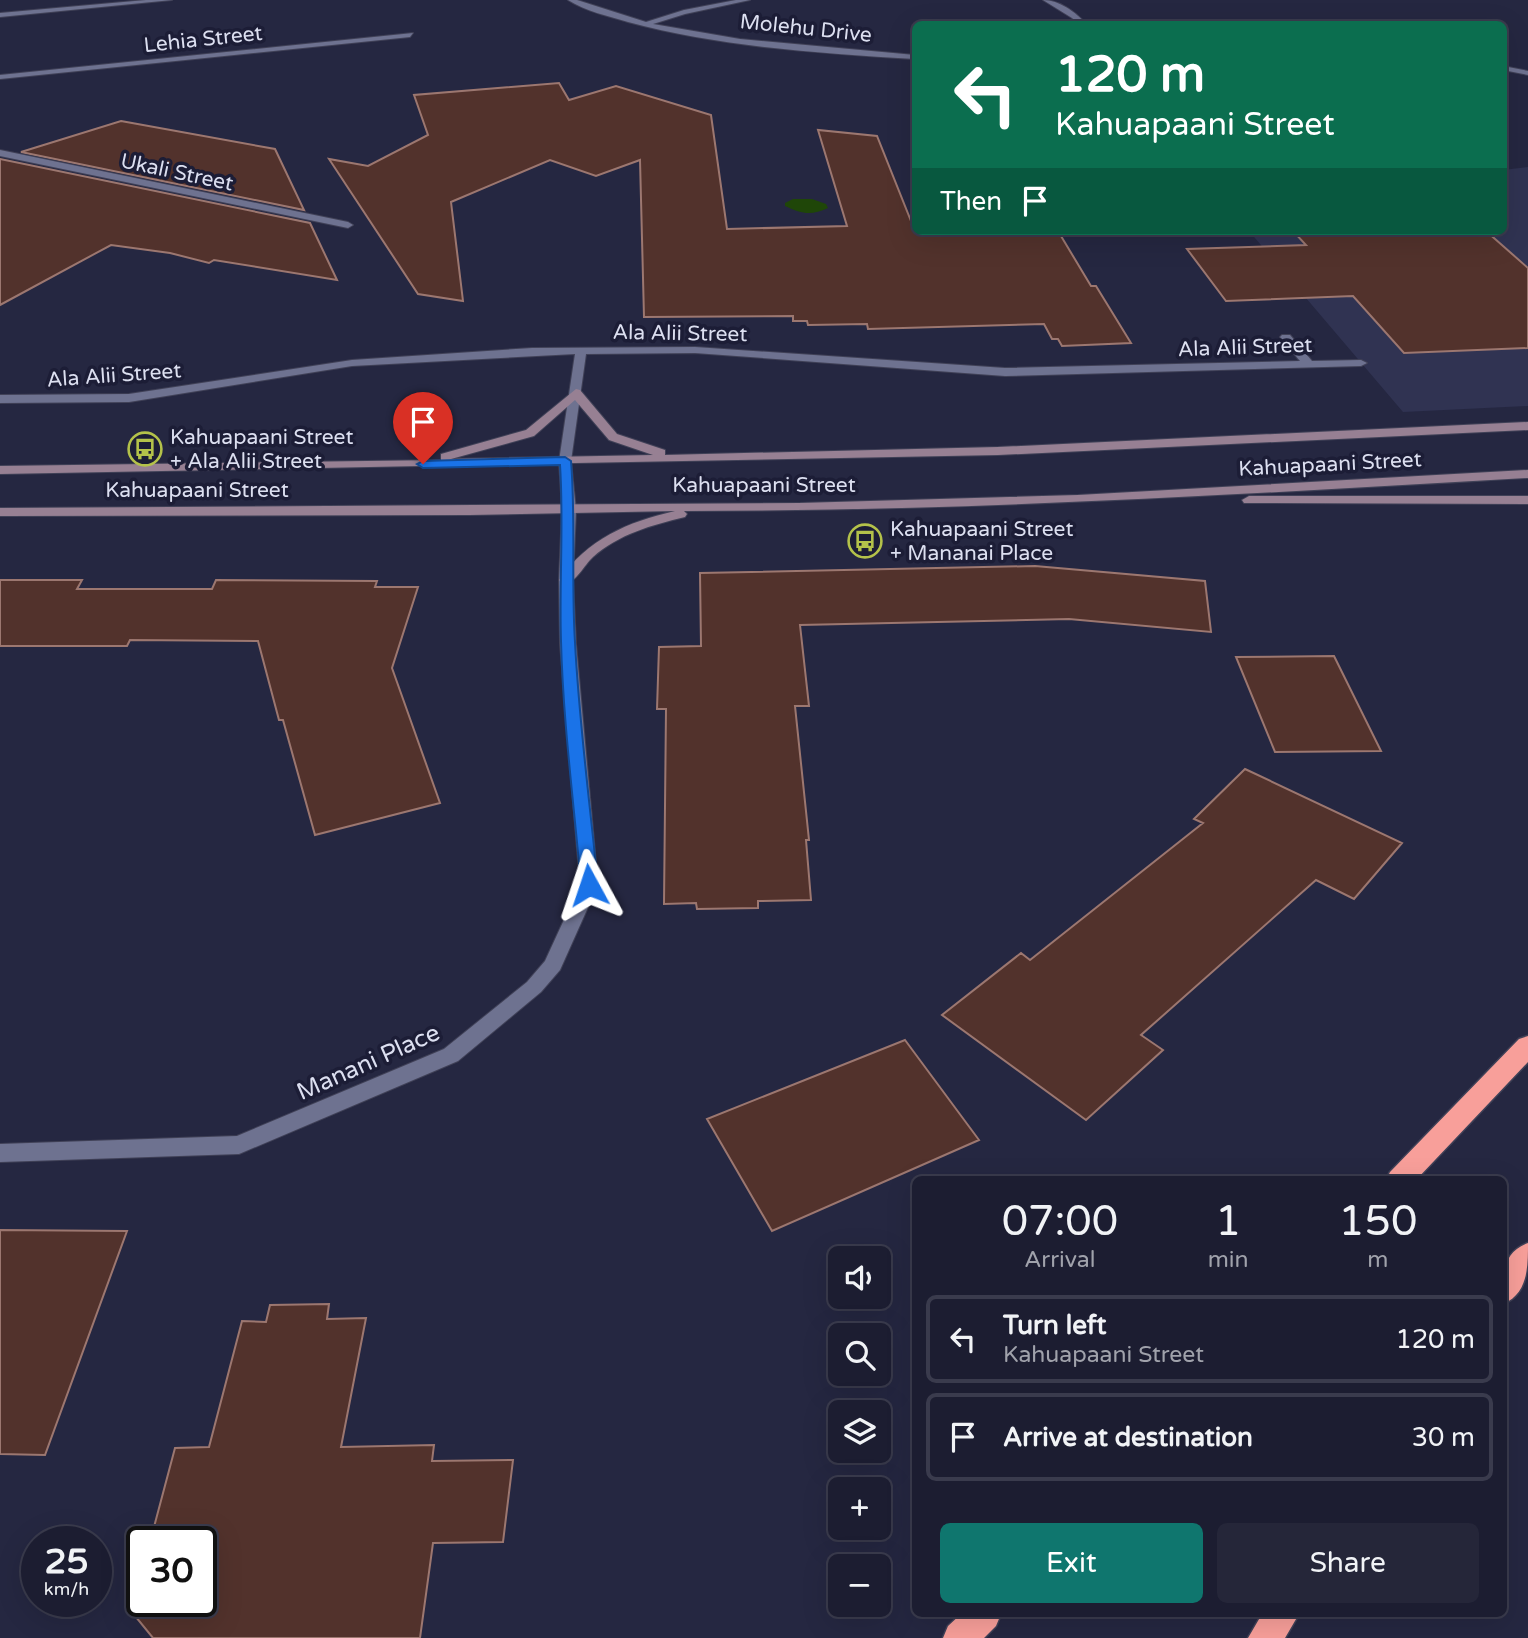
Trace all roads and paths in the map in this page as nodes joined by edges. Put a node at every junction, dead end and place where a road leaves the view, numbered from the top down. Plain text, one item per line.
1 (169, 0) edge
2 (571, 0) edge
3 (747, 0) edge
4 (1045, 0) edge
5 (0, 15) edge
6 (1079, 21) edge
7 (649, 23) junction
8 (410, 36) dead end
9 (912, 57) edge
10 (1507, 69) edge
11 (1528, 72) edge
12 (0, 77) edge
13 (0, 153) edge
14 (348, 225) dead end
15 (1286, 337) dead end
16 (581, 350) junction
17 (1362, 363) dead end
18 (1309, 365) junction
19 (576, 393) junction
20 (0, 399) edge
21 (1528, 426) edge
22 (681, 457) junction
23 (565, 461) junction
24 (423, 464) junction
25 (0, 470) edge
26 (1528, 474) edge
27 (1078, 499) junction
28 (1528, 500) edge
29 (711, 508) junction
30 (569, 510) junction
31 (0, 512) edge
32 (566, 580) junction
33 (1528, 1046) edge
34 (0, 1153) edge
35 (1403, 1176) edge
36 (1528, 1255) edge
37 (1507, 1286) edge
38 (981, 1617) edge
39 (1280, 1617) edge
40 (960, 1638) edge
41 (1265, 1638) edge

1 - 5 street
2 - 7 street, Molehu Drive
3 - 7 street
4 - 6 street
7 - 9 street, Molehu Drive
8 - 12 street, Lehia Street
10 - 11 street
13 - 14 street, Ukali Street
15 - 18 street
16 - 18 street, Ala Alii Street
16 - 19 street, Manani Place
16 - 20 street, Ala Alii Street
17 - 18 street, Ala Alii Street
19 - 22 main road
19 - 23 street, Manani Place
19 - 24 main road
21 - 22 main road, Kahuapaani Street
22 - 23 main road, Kahuapaani Street
23 - 24 main road, Kahuapaani Street
23 - 30 street, Manani Place
24 - 25 main road, Kahuapaani Street
26 - 27 main road, Kahuapaani Street
27 - 28 main road
27 - 29 main road, Kahuapaani Street
29 - 30 main road, Kahuapaani Street
29 - 32 main road
30 - 31 main road, Kahuapaani Street
30 - 32 street, Manani Place
32 - 34 street, Manani Place
33 - 35 highway
36 - 37 highway
38 - 40 highway
39 - 41 highway

